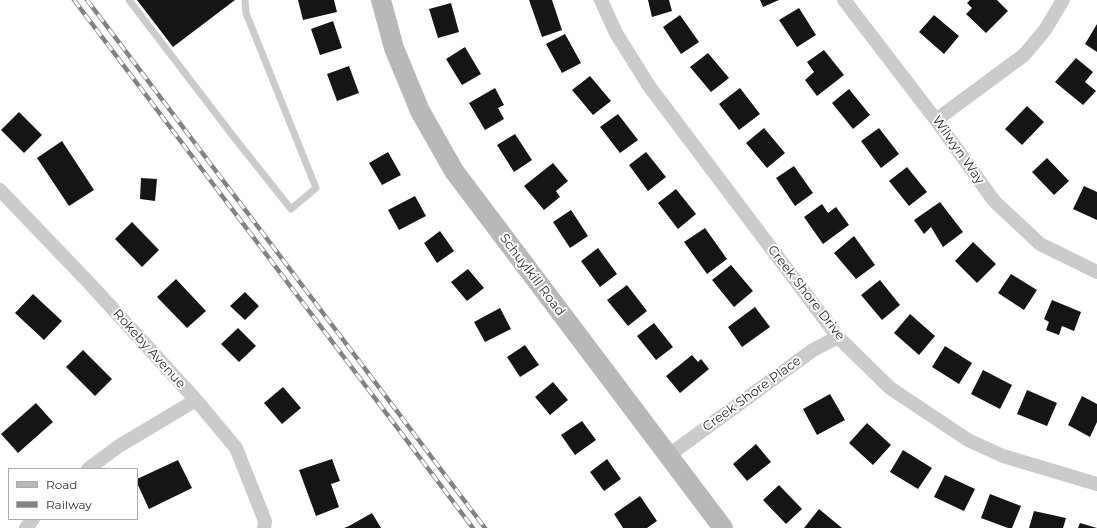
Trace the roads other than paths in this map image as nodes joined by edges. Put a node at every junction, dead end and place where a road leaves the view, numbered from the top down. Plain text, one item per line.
1 (129, 0) edge
2 (245, 0) edge
3 (381, 0) edge
4 (601, 0) edge
5 (844, 0) edge
6 (1063, 0) edge
7 (936, 120) junction
8 (0, 190) edge
9 (1097, 272) edge
10 (838, 337) junction
11 (196, 400) junction
12 (669, 455) junction
13 (89, 468) edge
14 (1097, 484) edge
15 (32, 520) edge
16 (26, 528) edge
17 (264, 528) edge
18 (723, 528) edge

1 - 2 lane
3 - 12 street, Schuylkill Road
4 - 10 street, Creek Shore Drive
5 - 7 street, Wilwyn Way
6 - 7 street
7 - 9 street, Wilwyn Way
8 - 11 street, Rokeby Avenue
10 - 12 street, Creek Shore Place
10 - 14 street, Creek Shore Drive
11 - 13 street
11 - 17 street, Rokeby Avenue
12 - 18 street, Schuylkill Road
15 - 16 street

